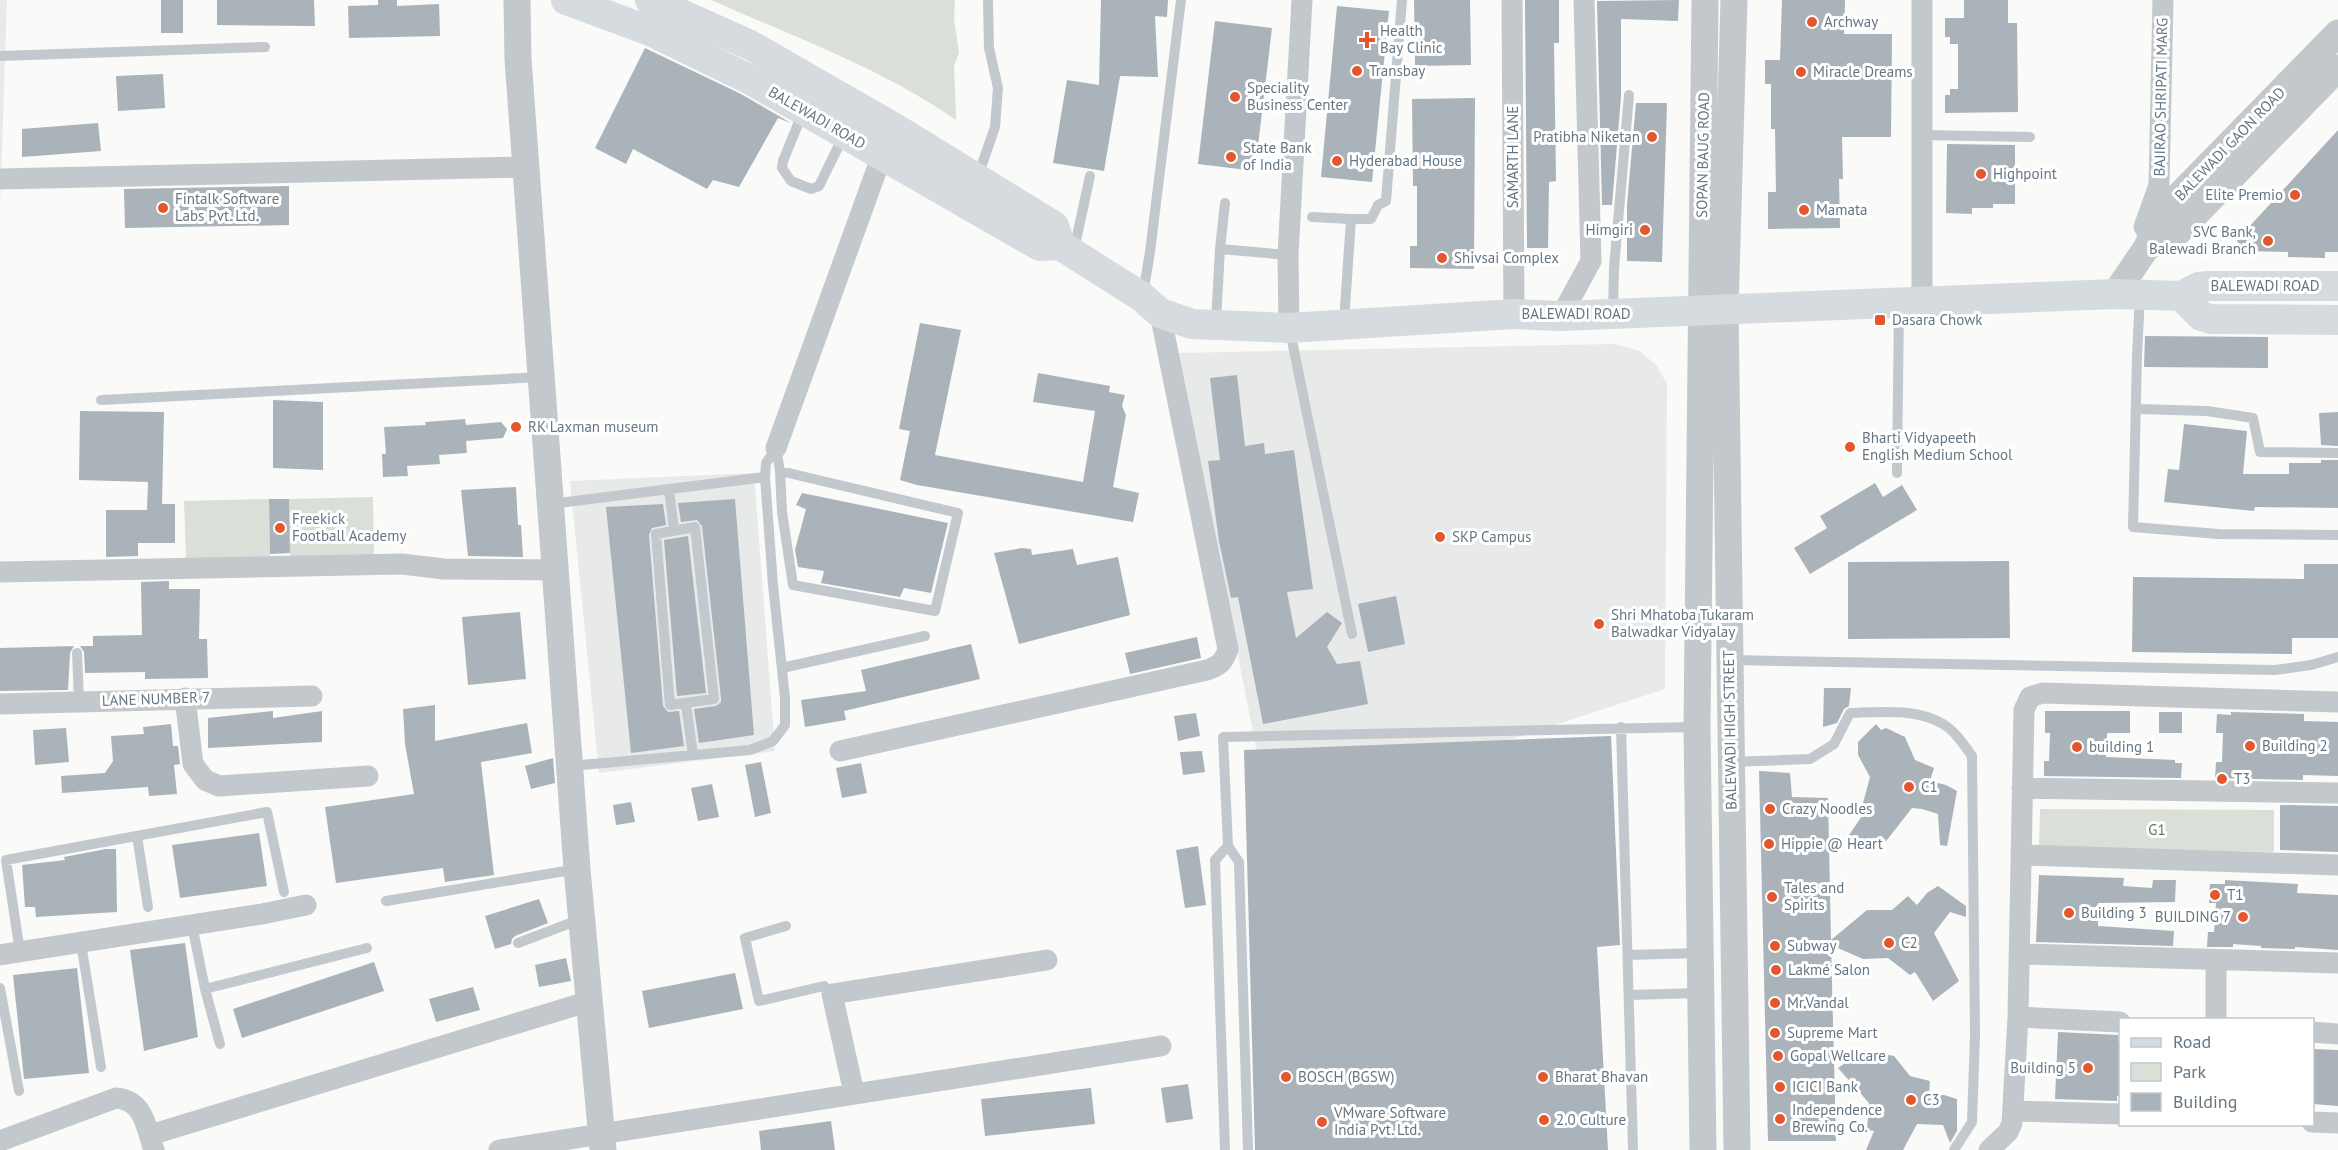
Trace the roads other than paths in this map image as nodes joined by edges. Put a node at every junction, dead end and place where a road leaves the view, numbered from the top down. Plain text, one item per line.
1 (517, 0) edge
2 (566, 0) edge
3 (650, 0) edge
4 (988, 0) edge
5 (1181, 0) edge
6 (1302, 0) edge
7 (1402, 0) edge
8 (1512, 0) edge
9 (1584, 0) edge
10 (1705, 0) edge
11 (1734, 0) edge
12 (1922, 0) edge
13 (2163, 0) edge
14 (2338, 33) edge
15 (265, 47) dead end
16 (0, 56) edge
17 (2336, 73) edge
18 (1629, 94) dead end
19 (804, 110) junction
20 (845, 134) junction
21 (1922, 135) junction
22 (2030, 137) dead end
23 (882, 155) junction
24 (526, 167) junction
25 (1090, 176) dead end
26 (0, 178) edge
27 (977, 179) junction
28 (1225, 203) dead end
29 (1312, 217) dead end
30 (1351, 219) junction
31 (2147, 247) junction
32 (1066, 249) junction
33 (1220, 249) junction
34 (1288, 255) junction
35 (2338, 286) edge
36 (2128, 294) junction
37 (2181, 296) junction
38 (1911, 302) junction
39 (1151, 305) junction
40 (1713, 310) junction
41 (1514, 314) junction
42 (1613, 314) junction
43 (1561, 316) junction
44 (2338, 320) edge
45 (1216, 325) junction
46 (1344, 325) junction
47 (1289, 328) junction
48 (542, 377) junction
49 (100, 400) dead end
50 (2137, 409) junction
51 (776, 448) junction
52 (2338, 453) edge
53 (780, 471) junction
54 (1897, 473) dead end
55 (765, 477) junction
56 (669, 489) junction
57 (551, 505) junction
58 (674, 530) junction
59 (2338, 534) edge
60 (555, 570) junction
61 (0, 572) edge
62 (1352, 634) dead end
63 (926, 636) dead end
64 (77, 653) dead end
65 (2338, 657) edge
66 (1729, 660) junction
67 (782, 668) junction
68 (312, 696) dead end
69 (185, 698) junction
70 (79, 701) junction
71 (2338, 702) edge
72 (0, 704) edge
73 (686, 704) junction
74 (1697, 726) junction
75 (1621, 727) junction
76 (840, 751) dead end
77 (693, 755) junction
78 (1730, 762) junction
79 (569, 766) junction
80 (368, 776) dead end
81 (2022, 788) junction
82 (2338, 792) edge
83 (137, 836) junction
84 (1228, 846) junction
85 (2021, 855) junction
86 (2338, 865) edge
87 (577, 869) junction
88 (284, 892) dead end
89 (386, 901) dead end
90 (306, 905) dead end
91 (148, 907) dead end
92 (581, 919) junction
93 (192, 925) junction
94 (786, 926) dead end
95 (81, 943) junction
96 (518, 944) dead end
97 (367, 948) dead end
98 (1701, 953) junction
99 (10, 954) edge
100 (2019, 954) junction
101 (1628, 956) junction
102 (1047, 960) dead end
103 (2216, 960) junction
104 (2338, 963) edge
105 (0, 988) edge
106 (205, 989) junction
107 (1701, 993) junction
108 (832, 994) junction
109 (1629, 995) junction
110 (590, 1001) junction
111 (2018, 1017) junction
112 (2216, 1018) edge
113 (2119, 1022) edge
114 (2314, 1032) edge
115 (2338, 1034) edge
116 (220, 1044) dead end
117 (1161, 1046) dead end
118 (100, 1067) dead end
119 (19, 1092) dead end
120 (854, 1093) junction
121 (2119, 1114) edge
122 (2314, 1122) edge
123 (2338, 1123) edge
124 (2011, 1131) edge
125 (0, 1141) edge
126 (157, 1141) edge
127 (603, 1141) edge
128 (499, 1150) edge
129 (1225, 1150) edge
130 (1248, 1150) edge
131 (1633, 1150) edge
132 (1703, 1150) edge
133 (1737, 1150) edge
134 (1954, 1150) edge
135 (1989, 1150) edge

1 - 24 street
2 - 19 main road, BALEWADI ROAD
3 - 27 main road, BALEWADI ROAD
4 - 27 lane
5 - 39 lane
6 - 34 street
7 - 30 lane
8 - 41 street, SAMARTH LANE
9 - 43 street
10 - 40 street, SOPAN BAUG ROAD
11 - 40 street, SOPAN BAUG ROAD
12 - 21 street
13 - 36 street, BAJIRAO SHRIPATI MARG
14 - 31 street, BALEWADI GAON ROAD
15 - 16 lane
17 - 31 street
18 - 42 lane
19 - 20 main road, BALEWADI ROAD
19 - 20 lane
20 - 23 main road, BALEWADI ROAD
21 - 22 lane
21 - 38 street
23 - 32 main road, BALEWADI ROAD
23 - 51 street
24 - 26 street
24 - 48 street
25 - 32 lane
27 - 32 main road, BALEWADI ROAD
28 - 33 lane
29 - 30 lane
30 - 46 lane
31 - 36 street, BALEWADI GAON ROAD
32 - 39 main road, BALEWADI ROAD
33 - 34 lane
33 - 45 lane
34 - 47 street
35 - 37 main road, BALEWADI ROAD
36 - 37 main road, BALEWADI ROAD
36 - 38 main road, BALEWADI ROAD
36 - 50 lane
37 - 44 main road, BALEWADI ROAD
38 - 40 main road, BALEWADI ROAD
38 - 54 lane
39 - 45 main road, BALEWADI ROAD
39 - 76 street
40 - 42 main road, BALEWADI ROAD
40 - 66 street, BALEWADI HIGH STREET
40 - 74 street, BALEWADI HIGH STREET
41 - 43 main road, BALEWADI ROAD
41 - 46 main road, BALEWADI ROAD
42 - 43 main road, BALEWADI ROAD
45 - 47 main road, BALEWADI ROAD
46 - 47 main road, BALEWADI ROAD
47 - 62 lane
48 - 49 lane
48 - 57 street
50 - 52 lane
50 - 59 lane
51 - 53 lane
51 - 55 lane
53 - 53 lane
55 - 56 lane
55 - 67 lane
56 - 57 lane
56 - 58 lane
57 - 60 street
58 - 73 lane
58 - 73 lane
60 - 61 street
60 - 79 street
63 - 67 lane
64 - 70 lane
65 - 66 lane
66 - 78 street, BALEWADI HIGH STREET
67 - 77 lane
68 - 69 street, LANE NUMBER 7
69 - 70 street, LANE NUMBER 7
69 - 80 street
70 - 72 street, LANE NUMBER 7
71 - 81 street
73 - 77 lane
74 - 75 lane
74 - 98 street, BALEWADI HIGH STREET
75 - 84 lane
75 - 101 lane
77 - 79 lane
78 - 133 street, BALEWADI HIGH STREET
78 - 134 lane
79 - 87 street
81 - 82 street
81 - 85 street
83 - 88 lane
83 - 91 lane
83 - 99 lane
84 - 129 lane
84 - 130 lane
85 - 86 street
85 - 100 street
87 - 89 lane
87 - 92 street
90 - 93 street
92 - 96 lane
92 - 110 street
93 - 95 street
93 - 106 lane
94 - 108 lane
95 - 99 street
95 - 118 lane
97 - 106 lane
98 - 101 lane
98 - 107 street, BALEWADI HIGH STREET
100 - 103 street
100 - 111 street
101 - 109 lane
102 - 108 street
103 - 104 street
103 - 112 street
105 - 119 lane
106 - 116 lane
107 - 109 lane
107 - 132 street, BALEWADI HIGH STREET
108 - 120 street
109 - 131 lane
110 - 126 street
110 - 127 street
111 - 113 street
111 - 124 street
114 - 115 street
117 - 120 street
120 - 127 street
121 - 124 street
122 - 123 street
124 - 135 street
125 - 126 street
127 - 128 street

